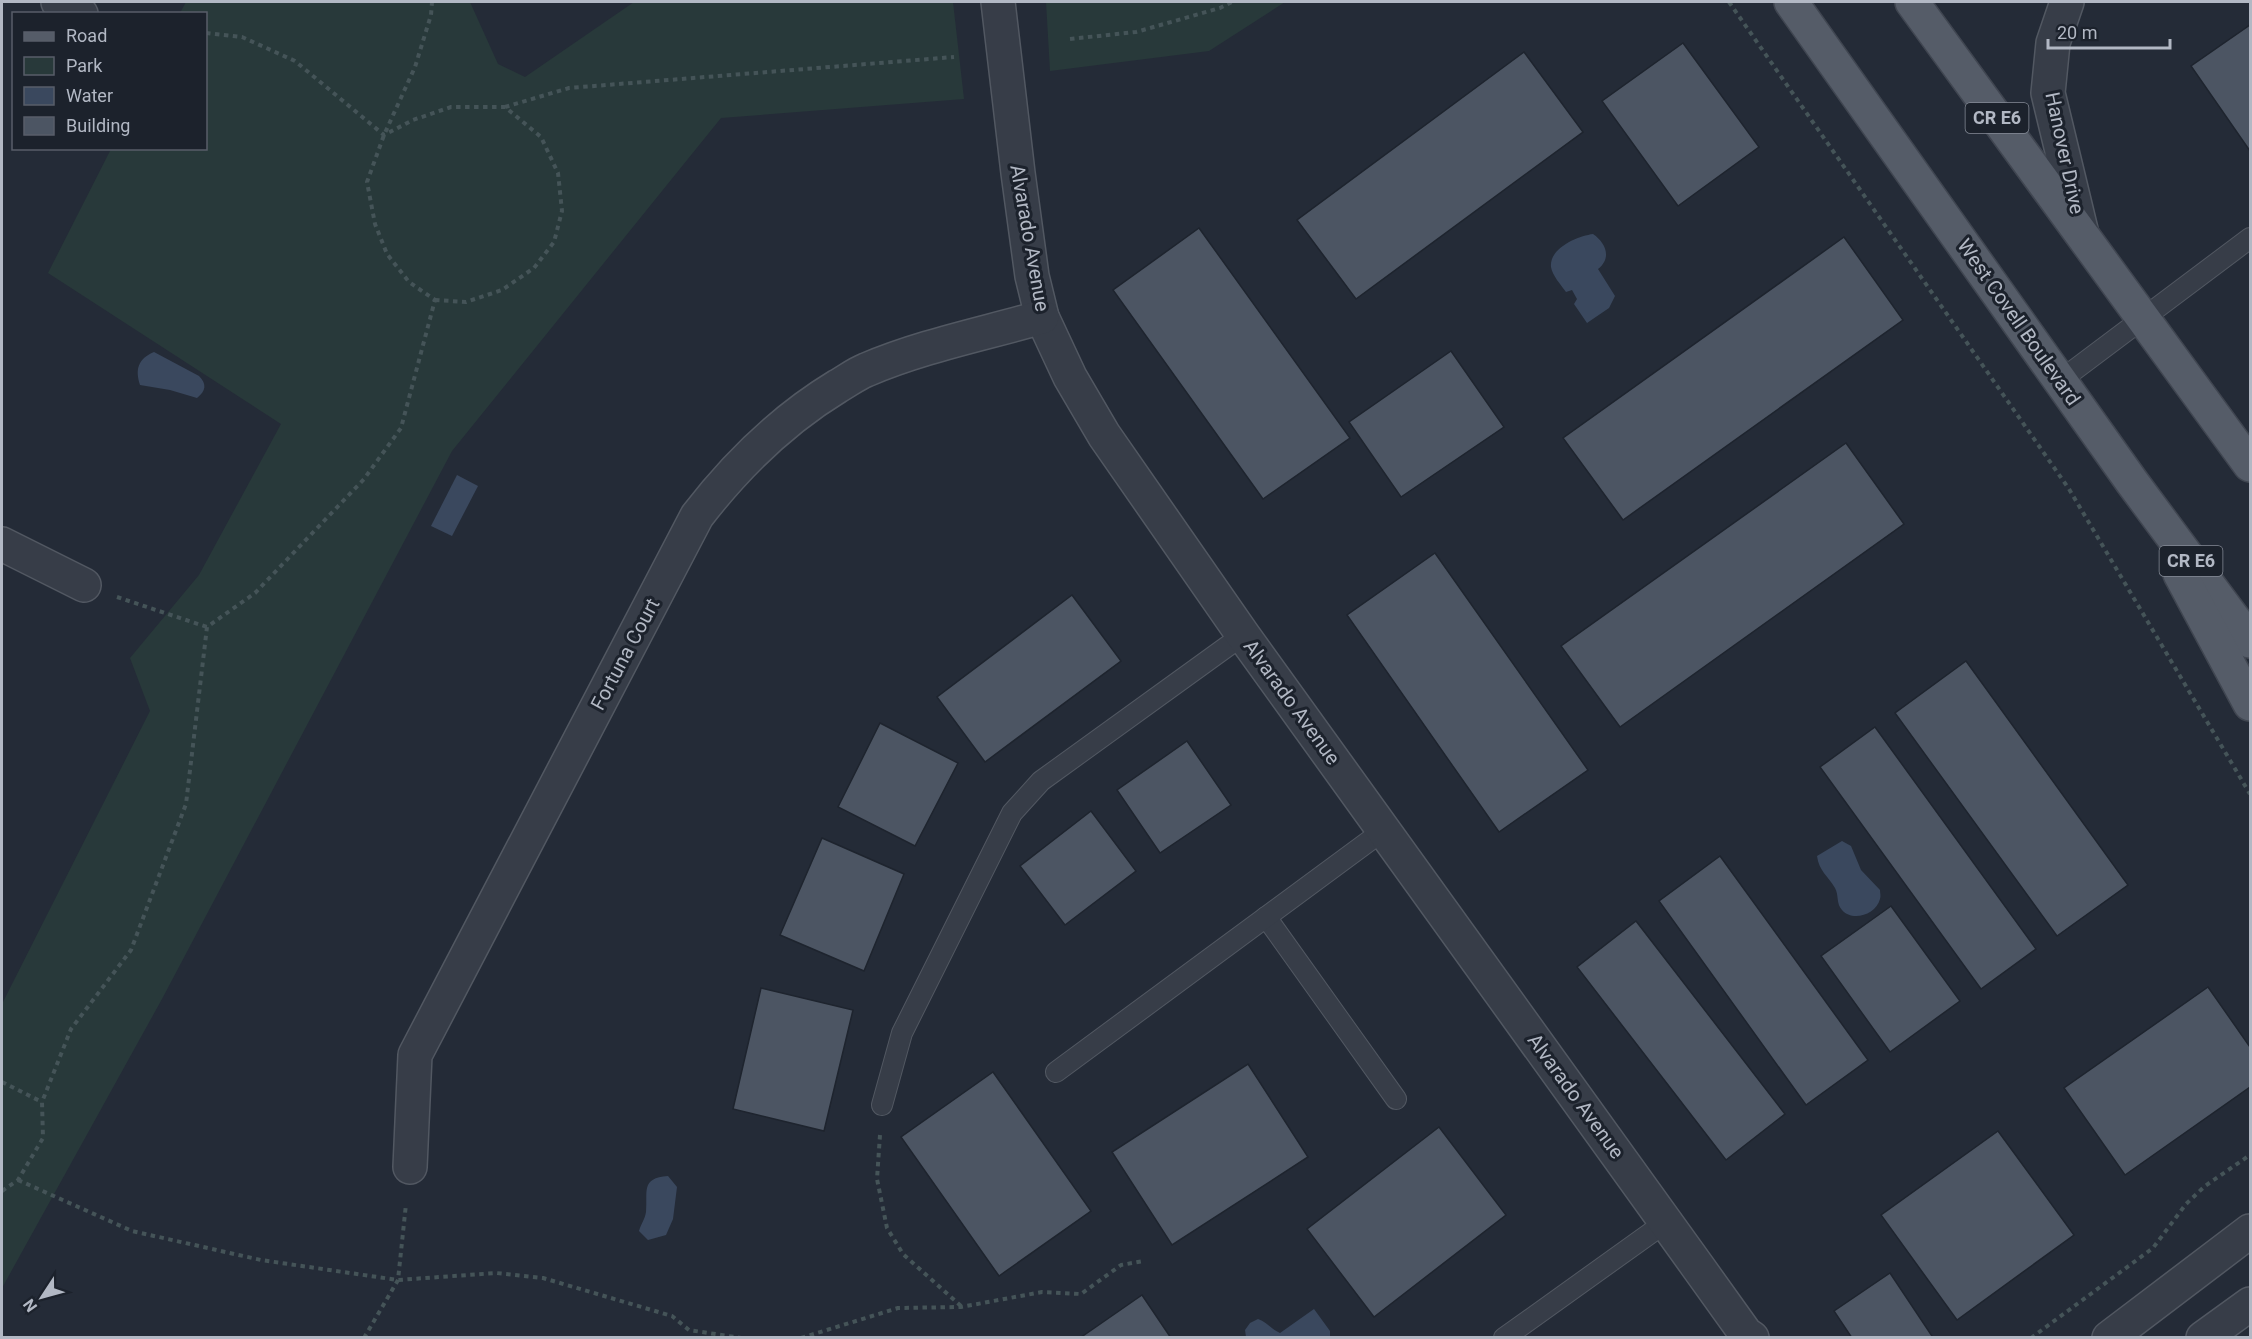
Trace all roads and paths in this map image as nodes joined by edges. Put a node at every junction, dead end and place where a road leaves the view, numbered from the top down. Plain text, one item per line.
1 (58, 2) edge
2 (432, 2) edge
3 (998, 2) edge
4 (1232, 2) edge
5 (1729, 2) edge
6 (1791, 2) edge
7 (1912, 2) edge
8 (2067, 2) edge
9 (77, 12) edge
10 (207, 33) edge
11 (1070, 39) dead end
12 (954, 57) dead end
13 (505, 107) junction
14 (384, 135) junction
15 (2082, 234) junction
16 (2250, 238) edge
17 (435, 300) junction
18 (1042, 317) junction
19 (2144, 318) junction
20 (2061, 380) junction
21 (2250, 465) edge
22 (2132, 482) junction
23 (2, 544) edge
24 (84, 585) joint
25 (207, 627) junction
26 (1243, 635) junction
27 (2250, 641) edge
28 (2250, 704) edge
29 (2250, 794) edge
30 (1384, 830) junction
31 (1266, 917) junction
32 (1056, 1072) dead end
33 (3, 1084) edge
34 (1396, 1099) dead end
35 (42, 1102) junction
36 (882, 1105) joint
37 (2250, 1155) edge
38 (410, 1167) joint
39 (18, 1180) junction
40 (2, 1191) edge
41 (1666, 1222) junction
42 (2250, 1231) edge
43 (1144, 1261) dead end
44 (398, 1280) junction
45 (2250, 1304) edge
46 (962, 1307) junction
47 (2214, 1334) edge
48 (1748, 1336) edge
49 (364, 1338) edge
50 (741, 1338) edge
51 (801, 1338) edge
52 (1504, 1338) edge
53 (2031, 1338) edge
54 (2109, 1338) edge

1 - 9 street
2 - 14 path
3 - 18 street, Alvarado Avenue
4 - 11 path
5 - 29 path
6 - 20 main road, West Covell Boulevard / CR E6
7 - 15 main road, CR E6
8 - 15 street, Hanover Drive
10 - 14 path
12 - 13 path
13 - 14 path
13 - 17 path
14 - 17 path
15 - 19 main road, CR E6
16 - 19 lane
17 - 25 path
18 - 26 street, Alvarado Avenue
18 - 38 street, Fortuna Court
19 - 20 lane
19 - 21 main road, CR E6
20 - 22 main road, West Covell Boulevard / CR E6
22 - 27 main road, West Covell Boulevard / CR E6
22 - 28 main road
23 - 24 street
24 - 25 path
25 - 35 path
26 - 30 street, Alvarado Avenue
26 - 36 lane
30 - 31 lane
30 - 41 street, Alvarado Avenue
31 - 32 lane
31 - 34 lane
33 - 35 path
35 - 39 path
36 - 46 path
37 - 53 path
38 - 44 path
39 - 40 path
39 - 44 path
41 - 48 street, Alvarado Avenue
41 - 52 lane
42 - 54 street
43 - 46 path
44 - 49 path
44 - 50 path
45 - 47 street
46 - 51 path

